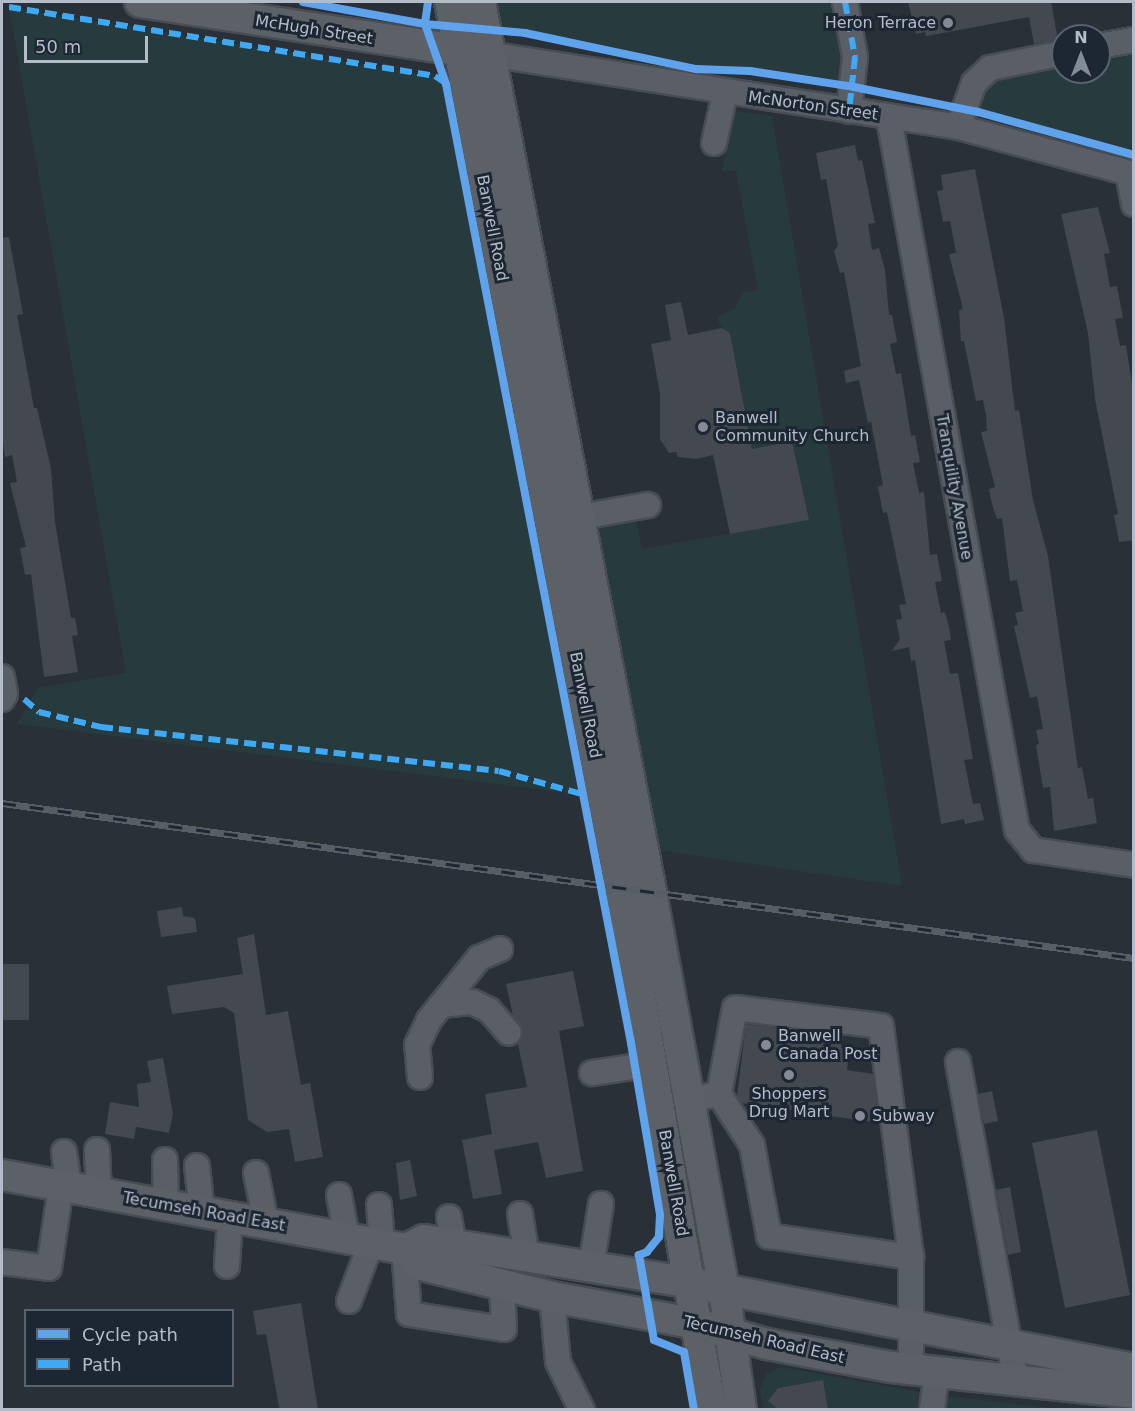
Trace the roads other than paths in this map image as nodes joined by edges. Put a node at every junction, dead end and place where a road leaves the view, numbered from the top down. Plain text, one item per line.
1 (140, 2) edge
2 (450, 2) edge
3 (480, 2) edge
4 (845, 2) edge
5 (1134, 40) edge
6 (1111, 44) edge
7 (457, 50) junction
8 (488, 54) junction
9 (1051, 55) edge
10 (725, 93) junction
11 (849, 111) junction
12 (889, 118) junction
13 (958, 127) junction
14 (714, 143) dead end
15 (1131, 174) edge
16 (1134, 204) edge
17 (648, 505) dead end
18 (580, 517) junction
19 (1134, 865) edge
20 (500, 949) dead end
21 (441, 1005) junction
22 (509, 1033) dead end
23 (958, 1062) dead end
24 (652, 1064) junction
25 (592, 1072) dead end
26 (420, 1077) dead end
27 (719, 1094) junction
28 (674, 1102) junction
29 (97, 1150) dead end
30 (64, 1152) dead end
31 (165, 1160) dead end
32 (197, 1166) dead end
33 (256, 1173) dead end
34 (2, 1175) edge
35 (65, 1187) junction
36 (99, 1193) junction
37 (339, 1195) dead end
38 (601, 1204) dead end
39 (166, 1205) junction
40 (380, 1205) dead end
41 (216, 1214) junction
42 (520, 1214) dead end
43 (266, 1223) junction
44 (382, 1245) junction
45 (527, 1257) junction
46 (911, 1257) junction
47 (2, 1262) edge
48 (227, 1266) dead end
49 (591, 1267) junction
50 (691, 1283) junction
51 (502, 1285) junction
52 (723, 1289) junction
53 (552, 1298) junction
54 (350, 1301) dead end
55 (698, 1324) junction
56 (911, 1326) junction
57 (730, 1335) junction
58 (1009, 1345) junction
59 (1134, 1369) edge
60 (924, 1371) junction
61 (1016, 1380) junction
62 (1134, 1393) edge
63 (579, 1408) edge
64 (711, 1410) edge
65 (741, 1410) edge
66 (932, 1410) edge

1 - 7 main road, McHugh Street
2 - 7 main road, Banwell Road
3 - 8 main road, Banwell Road
4 - 11 street
5 - 6 street
7 - 8 main road, McHugh Street
7 - 24 main road, Banwell Road
8 - 10 street, McNorton Street
8 - 18 main road, Banwell Road
9 - 13 street
10 - 11 street, McNorton Street
10 - 14 street
11 - 12 street, McNorton Street
12 - 13 street, McNorton Street
12 - 19 street, Tranquility Avenue
13 - 15 street, McNorton Street
15 - 16 street
17 - 18 street
18 - 28 main road, Banwell Road
20 - 21 street
21 - 22 street
21 - 26 street
23 - 58 street
24 - 25 street
24 - 28 main road, Banwell Road
27 - 28 street
27 - 46 street
27 - 46 street
28 - 50 main road, Banwell Road
28 - 52 main road, Banwell Road
29 - 36 street
30 - 35 street
31 - 39 street
32 - 41 street
33 - 43 street
34 - 35 main road, Tecumseh Road East
35 - 36 main road, Tecumseh Road East
35 - 47 street
36 - 39 main road, Tecumseh Road East
37 - 44 street
38 - 49 street
39 - 41 main road, Tecumseh Road East
40 - 44 street
41 - 43 main road, Tecumseh Road East
41 - 48 street
42 - 45 street
43 - 44 main road, Tecumseh Road East
44 - 45 main road, Tecumseh Road East
44 - 51 main road, Tecumseh Road East
44 - 51 street
44 - 54 street
45 - 49 main road, Tecumseh Road East
46 - 56 street
49 - 50 main road, Tecumseh Road East
50 - 52 main road, Tecumseh Road East
50 - 55 main road, Banwell Road
51 - 53 main road, Tecumseh Road East
52 - 56 main road, Tecumseh Road East
52 - 57 main road, Banwell Road
53 - 55 main road, Tecumseh Road East
53 - 63 street
55 - 57 main road, Tecumseh Road East
55 - 64 main road, Banwell Road
56 - 58 main road, Tecumseh Road East
56 - 60 street
57 - 60 main road, Tecumseh Road East
57 - 65 main road, Banwell Road
58 - 59 main road, Tecumseh Road East
58 - 61 street
60 - 61 main road, Tecumseh Road East
60 - 66 street
61 - 62 main road, Tecumseh Road East

